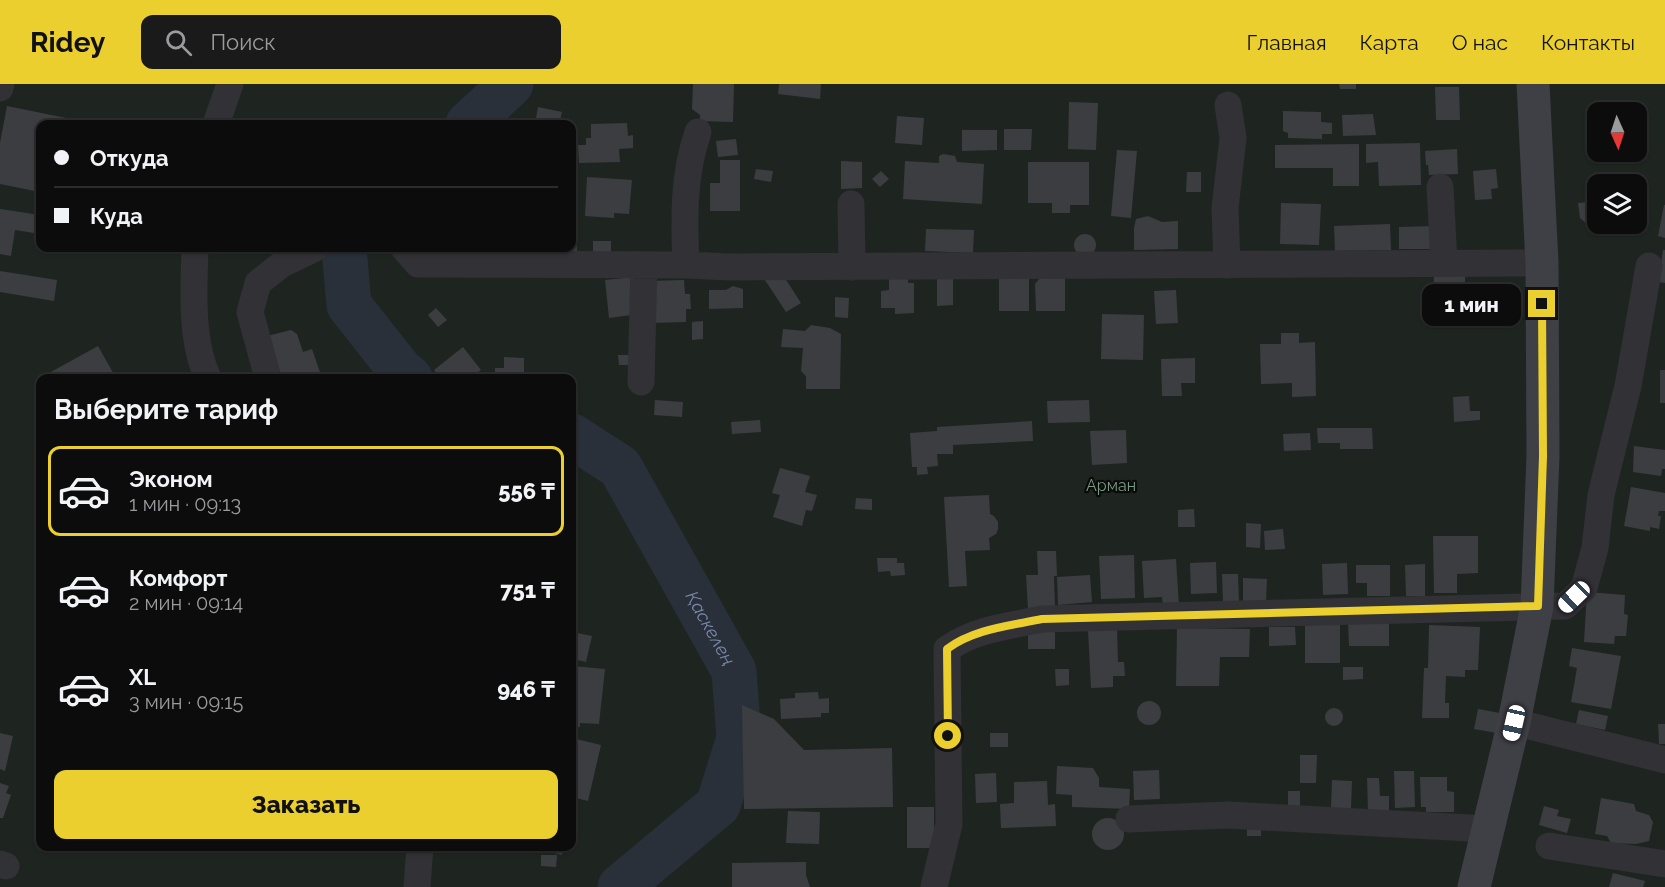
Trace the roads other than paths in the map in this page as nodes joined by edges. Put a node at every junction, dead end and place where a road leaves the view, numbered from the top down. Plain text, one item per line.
1 (230, 84) edge
2 (1533, 84) edge
3 (1228, 105) dead end
4 (217, 120) edge
5 (698, 132) dead end
6 (1440, 187) dead end
7 (851, 204) dead end
8 (195, 252) edge
9 (307, 252) edge
10 (407, 252) edge
11 (1444, 263) junction
12 (1542, 263) junction
13 (644, 265) junction
14 (686, 265) junction
15 (1227, 265) junction
16 (1649, 266) dead end
17 (852, 267) junction
18 (206, 374) edge
19 (267, 374) edge
20 (641, 382) dead end
21 (1538, 606) junction
22 (1514, 723) junction
23 (1665, 760) edge
24 (1129, 819) dead end
25 (1488, 829) junction
26 (1549, 846) dead end
27 (420, 851) edge
28 (1665, 864) edge
29 (417, 887) edge
30 (934, 887) edge
31 (1474, 887) edge

1 - 4 street
2 - 12 street
3 - 15 street
5 - 14 street
6 - 11 street
7 - 17 street
8 - 18 street
9 - 19 street
10 - 13 street
11 - 12 street
11 - 15 street
12 - 21 street
13 - 14 street
13 - 20 street
14 - 17 street
15 - 17 street
16 - 21 street
21 - 22 street
21 - 30 street
22 - 23 street
22 - 25 street
24 - 25 street
25 - 31 street
26 - 28 street
27 - 29 street

